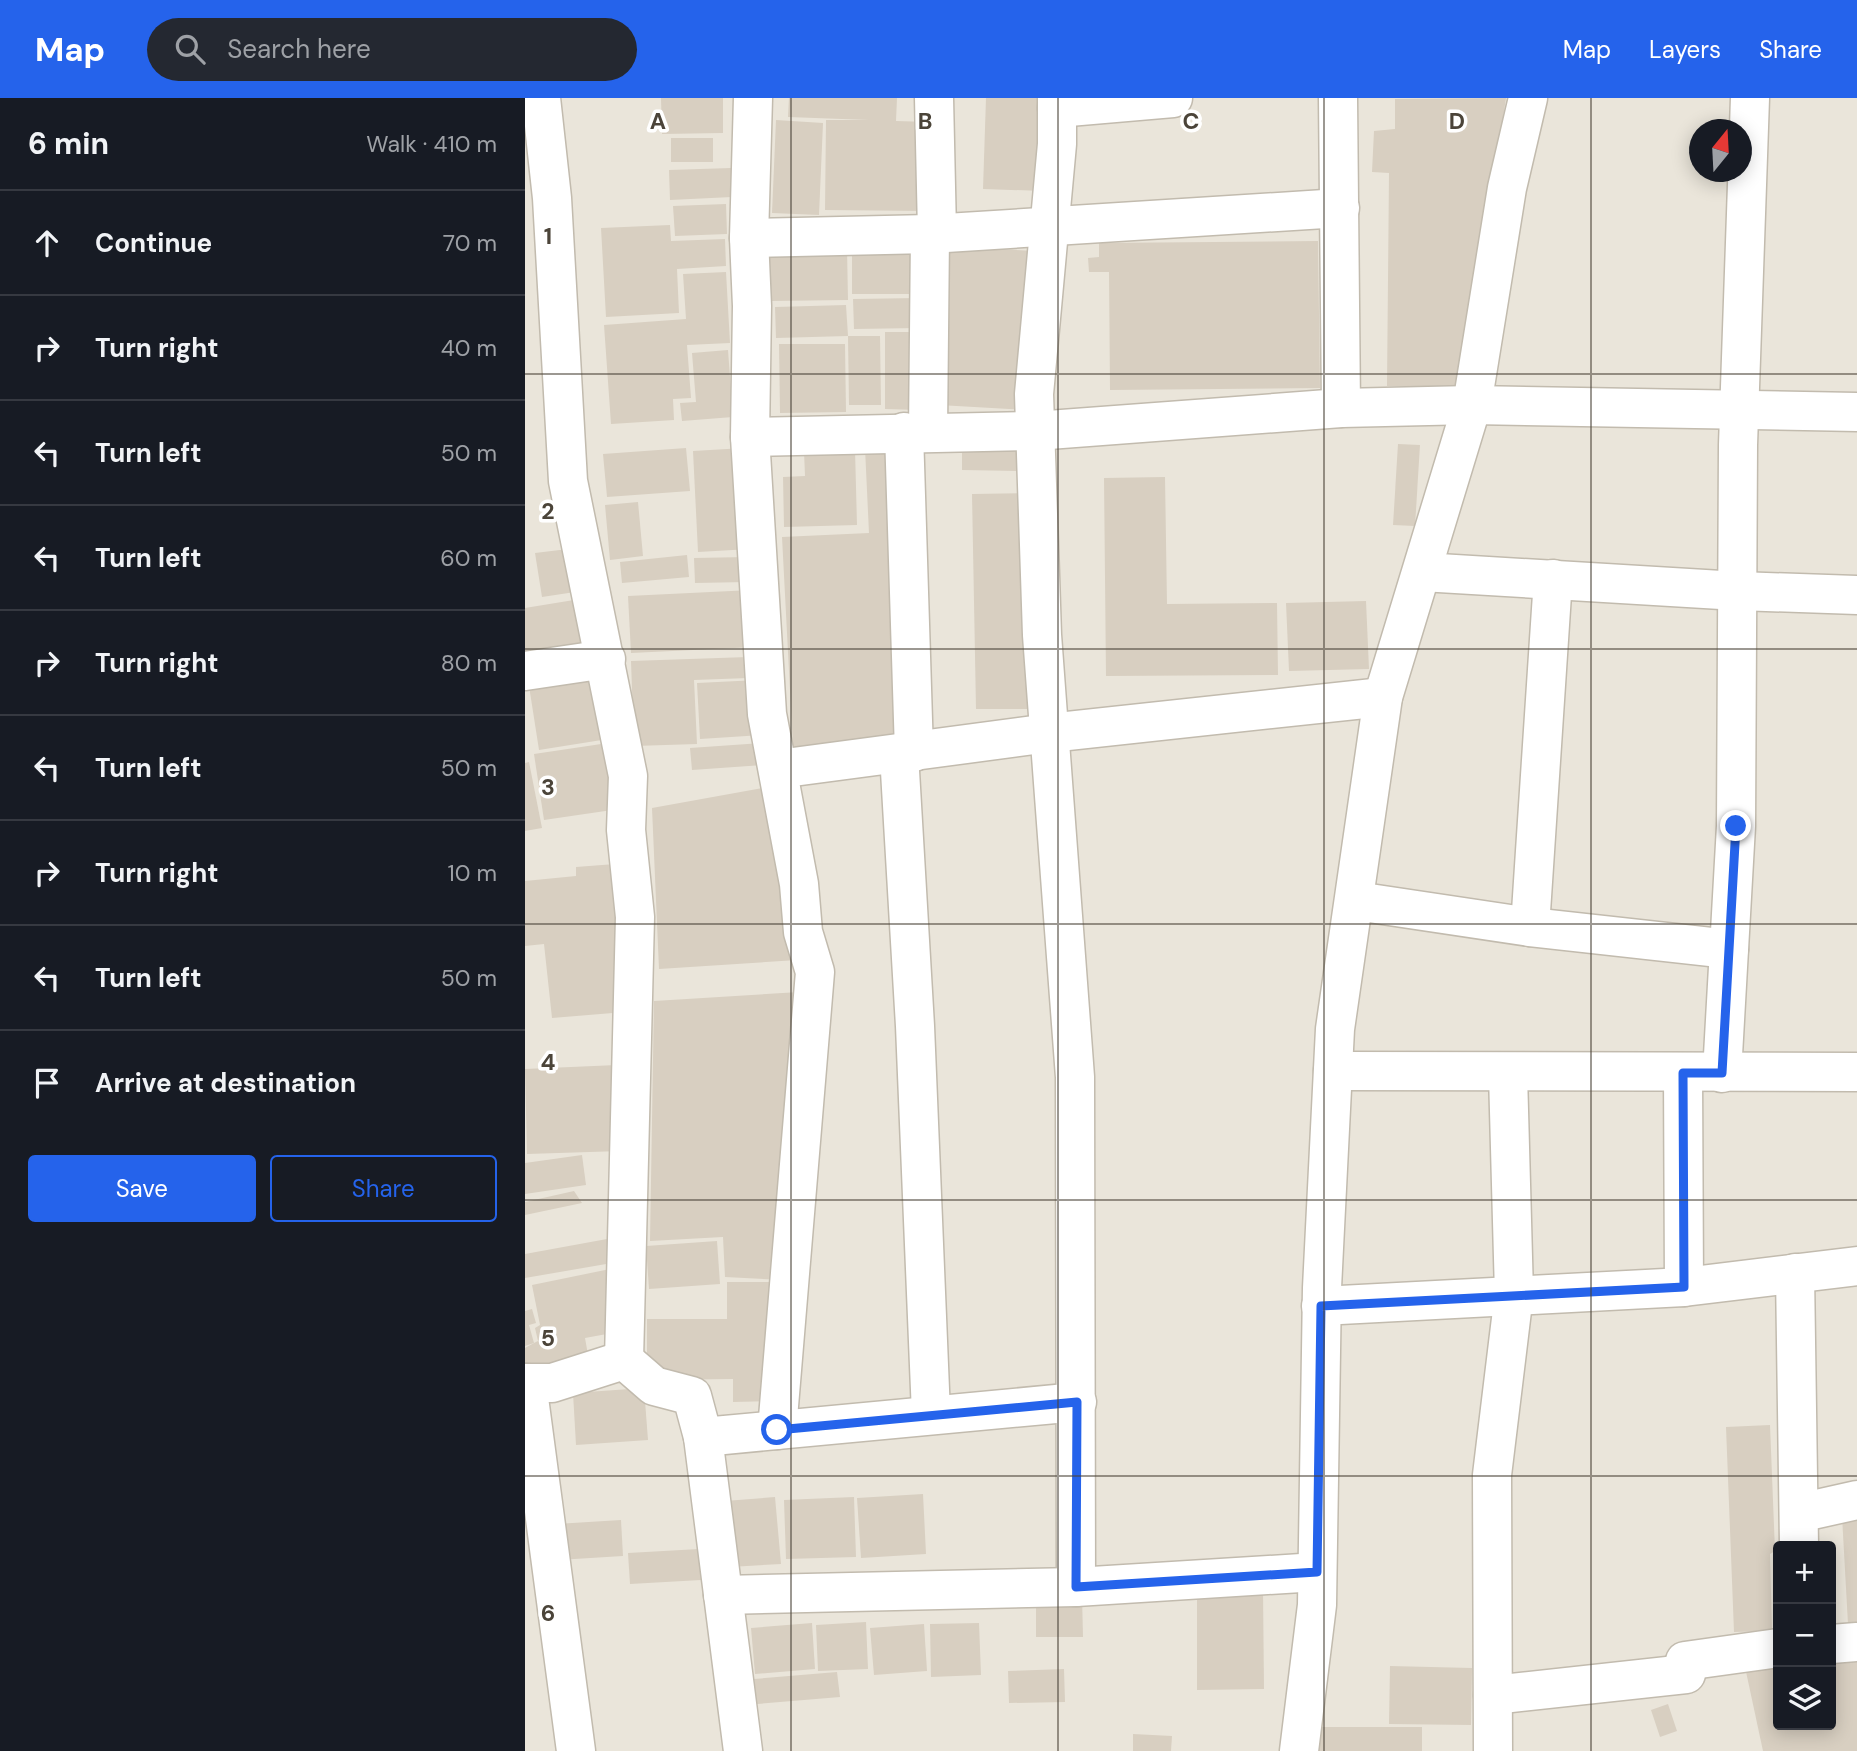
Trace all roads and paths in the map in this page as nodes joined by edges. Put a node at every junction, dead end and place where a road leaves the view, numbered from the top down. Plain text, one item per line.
1 (541, 98) edge
2 (753, 98) edge
3 (934, 98) edge
4 (1173, 98) edge
5 (1338, 98) edge
6 (1528, 98) edge
7 (1750, 98) edge
8 (1057, 103) edge
9 (1340, 208) junction
10 (1050, 225) junction
11 (933, 233) junction
12 (749, 238) junction
13 (1472, 405) junction
14 (1342, 408) junction
15 (1739, 410) junction
16 (1857, 412) edge
17 (1035, 430) junction
18 (916, 432) junction
19 (750, 437) junction
20 (1422, 572) junction
21 (1553, 579) junction
22 (1738, 592) junction
23 (1857, 595) edge
24 (606, 659) junction
25 (525, 671) edge
26 (1383, 697) junction
27 (1049, 733) junction
28 (907, 753) junction
29 (778, 769) junction
30 (1356, 901) junction
31 (1530, 928) junction
32 (1729, 949) junction
33 (1333, 1071) junction
34 (1857, 1072) edge
35 (1683, 1073) junction
36 (1722, 1073) junction
37 (1508, 1074) junction
38 (1857, 1266) edge
39 (1795, 1273) junction
40 (1684, 1287) junction
41 (1514, 1294) junction
42 (1321, 1306) junction
43 (624, 1360) junction
44 (526, 1383) edge
45 (1077, 1402) junction
46 (931, 1414) junction
47 (777, 1430) junction
48 (703, 1437) junction
49 (1857, 1500) edge
50 (1799, 1530) edge
51 (1317, 1572) junction
52 (1076, 1587) junction
53 (723, 1595) junction
54 (1857, 1642) edge
55 (1836, 1644) edge
56 (1773, 1649) edge
57 (1493, 1695) junction
58 (576, 1751) edge
59 (743, 1751) edge
60 (1299, 1751) edge
61 (1493, 1751) edge

1 - 24 street
2 - 12 street
3 - 11 street
4 - 8 street
5 - 9 street
6 - 13 street
7 - 15 street
8 - 10 street
9 - 10 street
9 - 14 street
10 - 11 street
10 - 17 street
11 - 12 street
11 - 18 street
12 - 19 street
13 - 14 street
13 - 15 street
13 - 20 street
14 - 17 street
15 - 16 street
15 - 22 street
17 - 18 street
17 - 27 street
18 - 19 street
18 - 28 street
19 - 29 street
20 - 21 street
20 - 26 street
21 - 22 street
21 - 31 street
22 - 23 street
22 - 32 street
24 - 25 street
24 - 43 street
26 - 27 street
26 - 30 street
27 - 28 street
27 - 45 street
28 - 29 street
28 - 46 street
29 - 47 street
30 - 31 street
30 - 33 street
31 - 32 street
32 - 36 street
33 - 37 street
33 - 42 street
34 - 36 street
35 - 36 street
35 - 37 street
35 - 40 street
37 - 41 street
38 - 39 street
39 - 40 street
39 - 50 street
40 - 41 street
41 - 42 street
41 - 57 street
42 - 51 street
43 - 44 street
43 - 48 street
44 - 58 street
45 - 46 street
45 - 52 street
46 - 47 street
47 - 48 street
48 - 53 street
49 - 50 street
51 - 52 street
51 - 60 street
52 - 53 street
53 - 59 street
54 - 55 street
56 - 57 street
57 - 61 street

